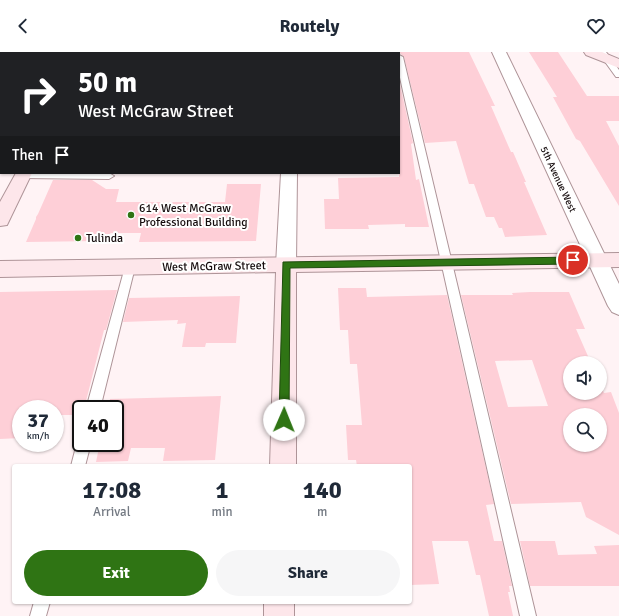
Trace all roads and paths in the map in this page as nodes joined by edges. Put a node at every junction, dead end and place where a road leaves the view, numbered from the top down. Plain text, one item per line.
1 (499, 52) edge
2 (591, 52) edge
3 (610, 59) edge
4 (400, 61) edge
5 (619, 75) edge
6 (24, 174) edge
7 (289, 174) edge
8 (109, 176) dead end
9 (0, 220) edge
10 (598, 260) junction
11 (619, 260) edge
12 (446, 262) junction
13 (286, 265) junction
14 (130, 267) junction
15 (0, 269) edge
16 (619, 306) edge
17 (95, 400) edge
18 (82, 452) edge
19 (79, 464) edge
20 (283, 464) edge
21 (41, 604) edge
22 (279, 604) edge
23 (38, 616) edge
24 (279, 616) edge
25 (528, 616) edge

1 - 10 street, 5th Avenue West
2 - 3 street
3 - 5 lane
4 - 12 lane
6 - 8 lane
6 - 9 street
7 - 13 street
10 - 11 street, West McGraw Street
10 - 12 street, West McGraw Street
10 - 16 street, 5th Avenue West
12 - 13 street, West McGraw Street
12 - 25 lane
13 - 14 street, West McGraw Street
13 - 20 street
14 - 15 street, West McGraw Street
14 - 17 lane
18 - 19 lane
21 - 23 lane
22 - 24 street

